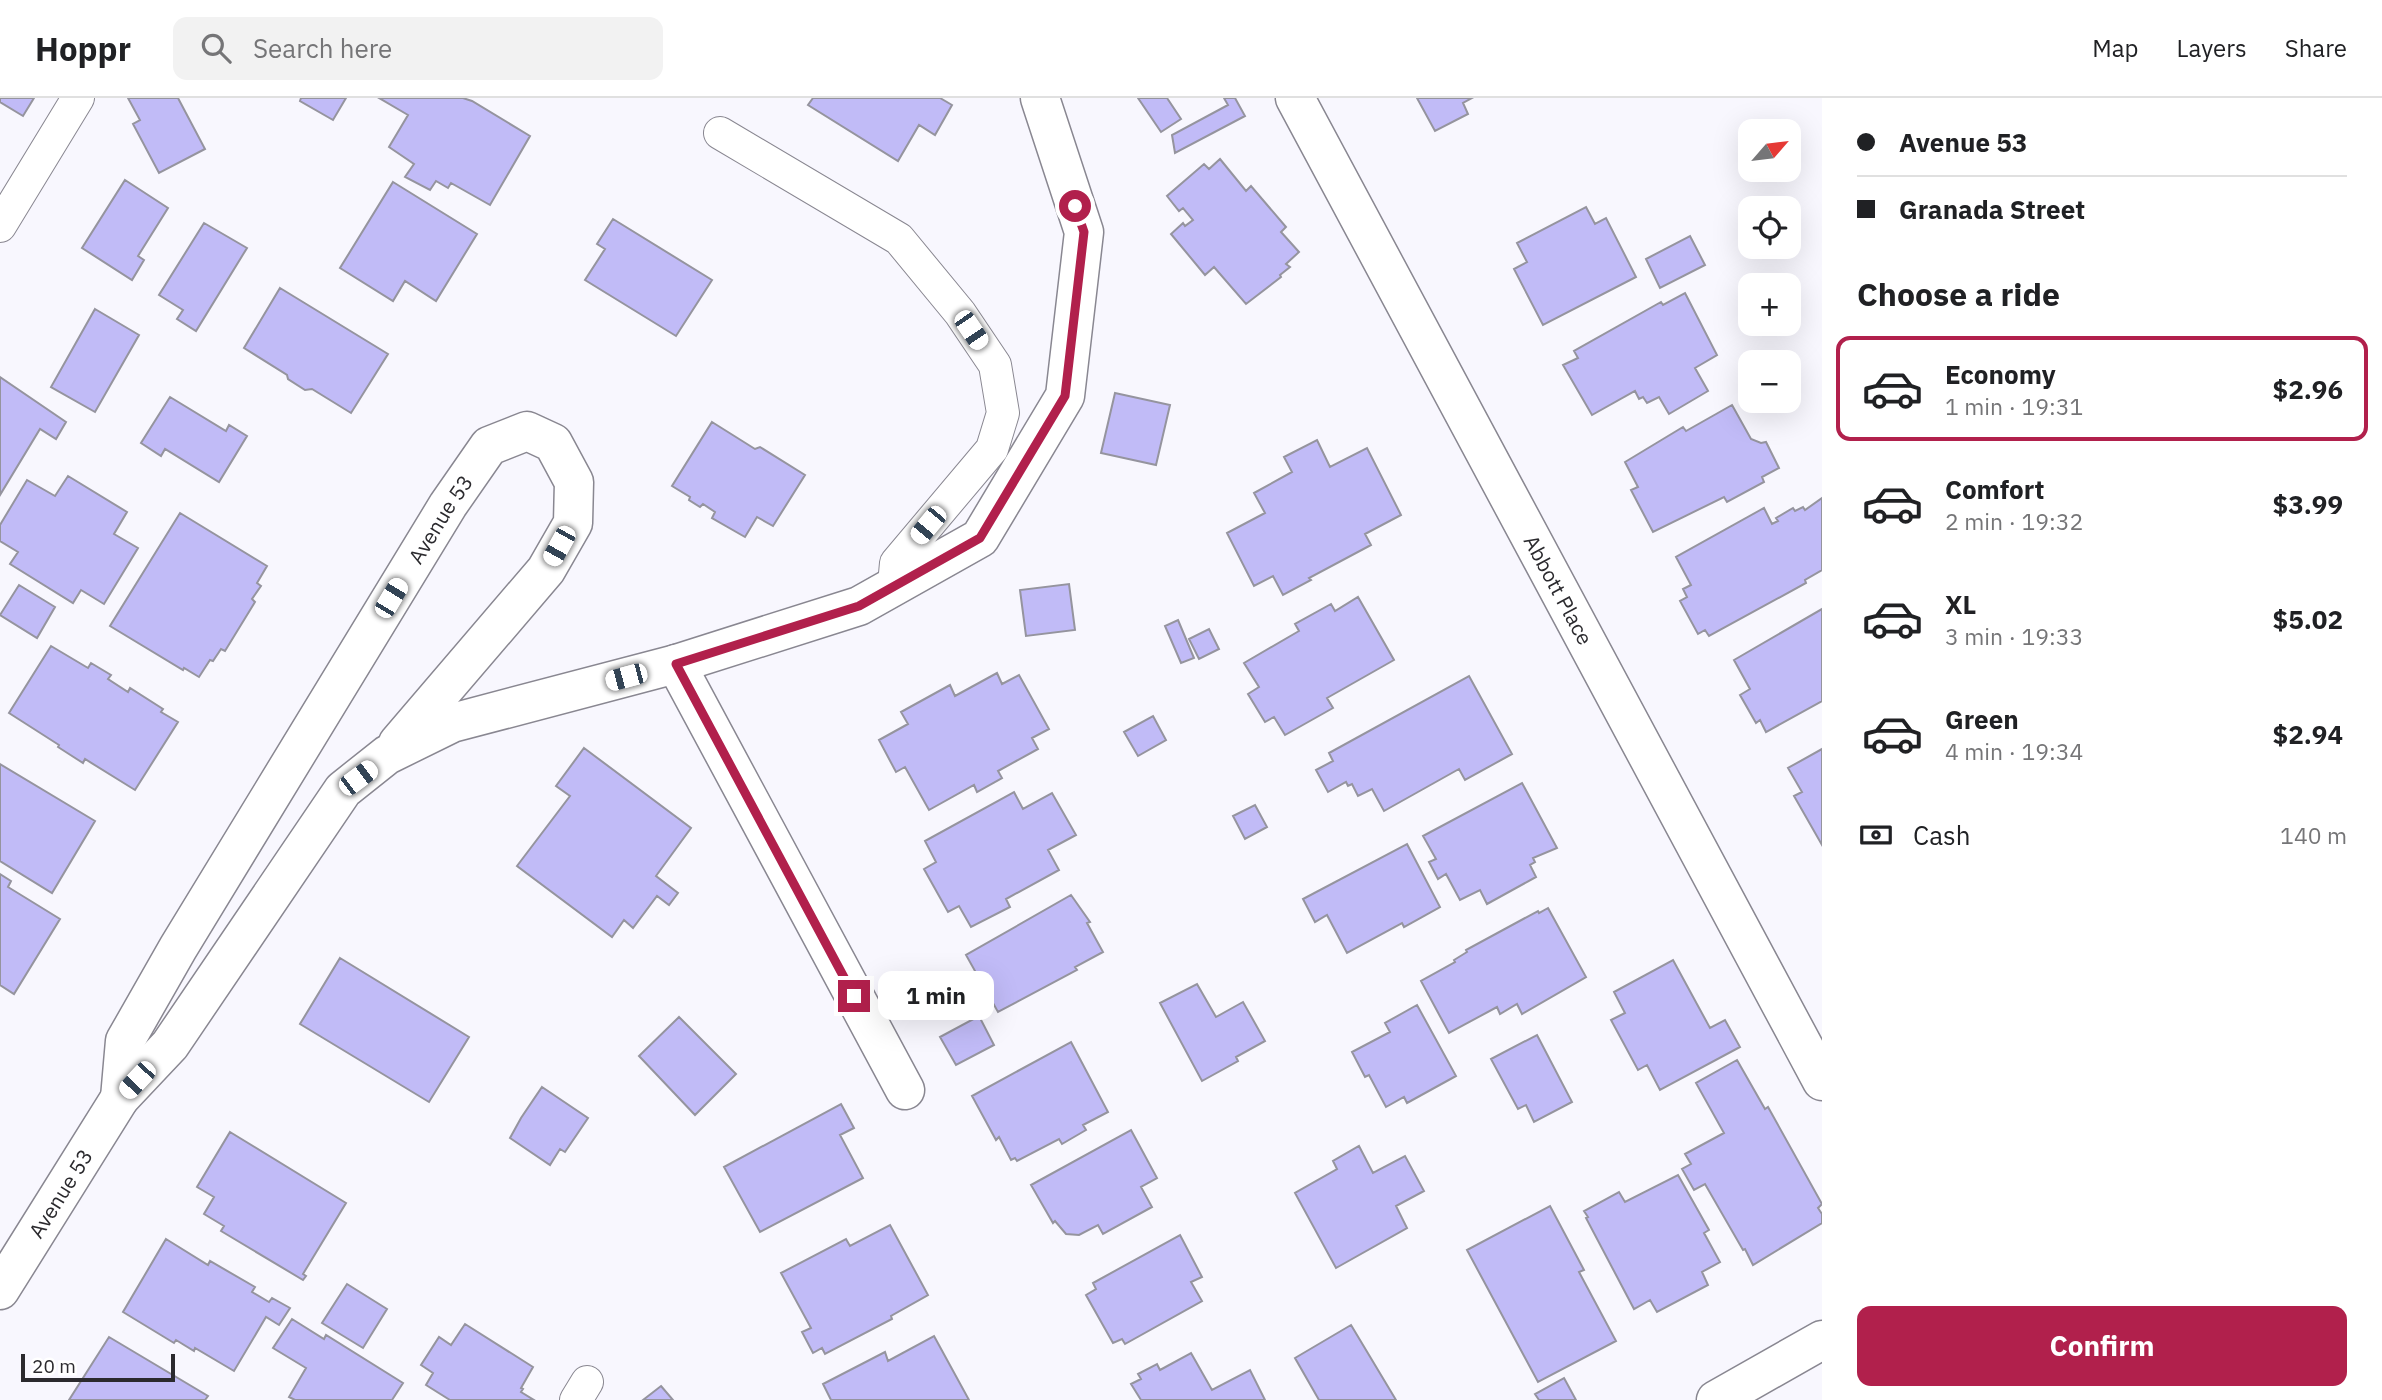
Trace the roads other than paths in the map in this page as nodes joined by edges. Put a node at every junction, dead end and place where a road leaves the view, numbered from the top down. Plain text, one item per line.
1 (78, 98) edge
2 (1040, 98) edge
3 (1295, 98) edge
4 (720, 133) dead end
5 (0, 226) edge
6 (894, 585) junction
7 (676, 664) junction
8 (387, 755) junction
9 (1822, 1081) edge
10 (905, 1090) dead end
11 (120, 1098) junction
12 (0, 1290) edge
13 (1822, 1340) edge
14 (1716, 1400) edge

1 - 5 lane
2 - 6 street, Avenue 53
3 - 9 street, Abbott Place
4 - 6 lane
6 - 7 street, Avenue 53
7 - 8 street, Avenue 53
7 - 10 street
8 - 11 street, Avenue 53
8 - 11 street, Avenue 53
11 - 12 street, Avenue 53
13 - 14 street

